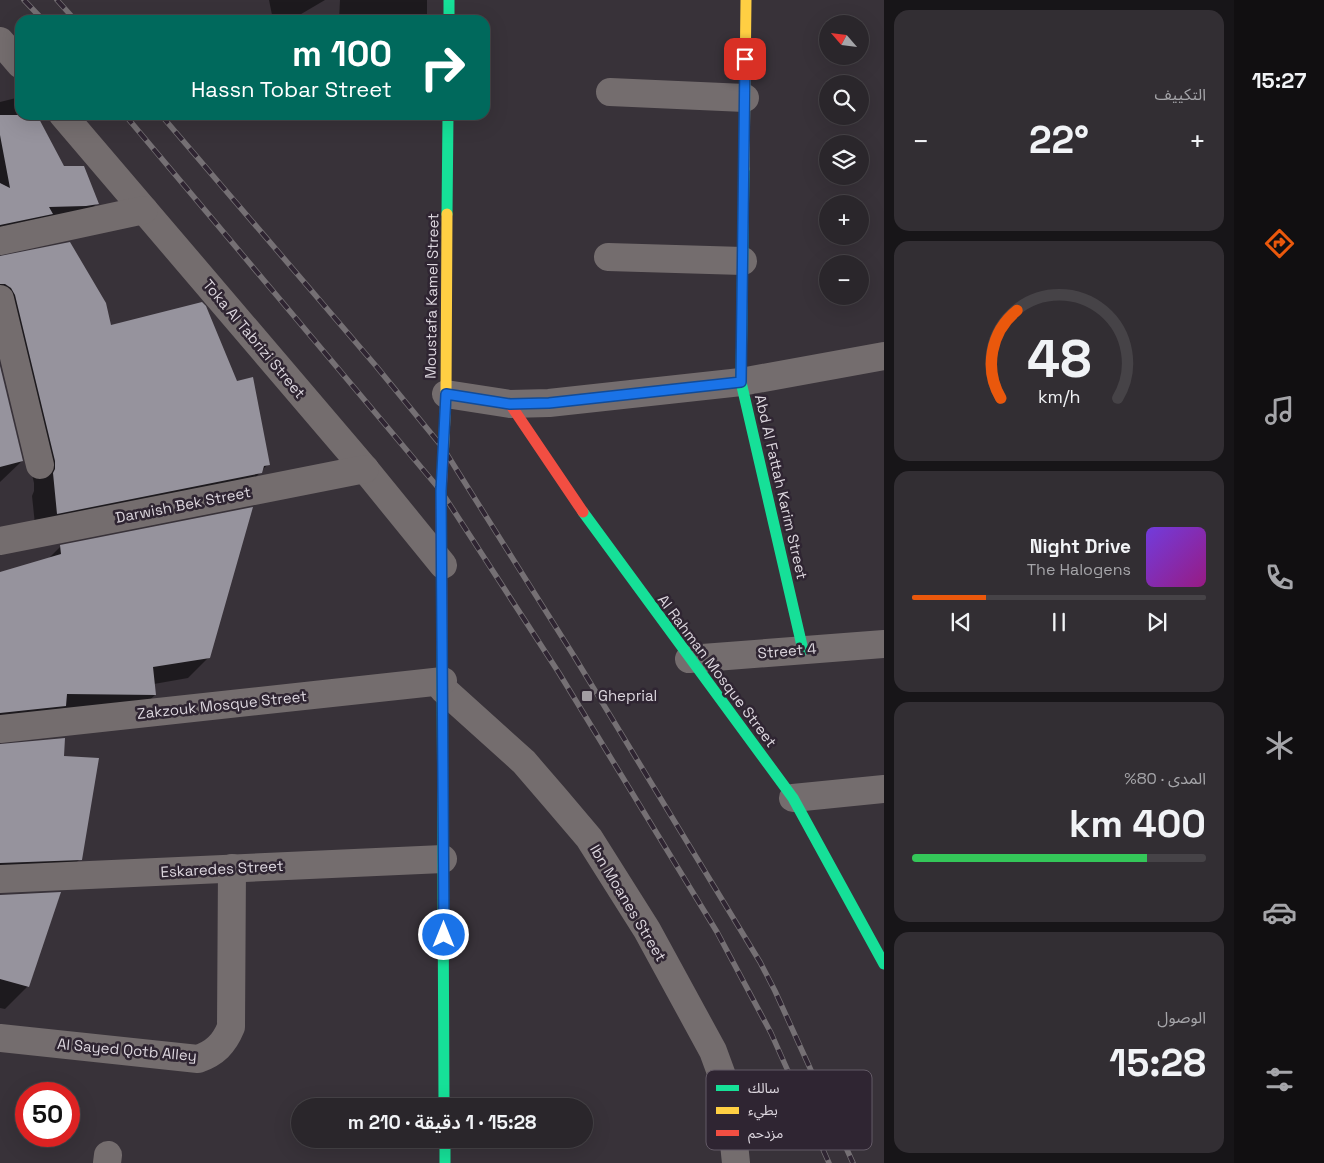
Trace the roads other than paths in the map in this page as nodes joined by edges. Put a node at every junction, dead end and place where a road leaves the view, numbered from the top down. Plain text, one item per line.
1 (449, 0) edge
2 (746, 0) edge
3 (449, 15) edge
4 (0, 41) edge
5 (15, 58) edge
6 (610, 92) dead end
7 (745, 98) junction
8 (67, 120) edge
9 (448, 120) edge
10 (144, 210) junction
11 (0, 241) edge
12 (608, 257) dead end
13 (742, 261) junction
14 (0, 299) edge
15 (884, 356) edge
16 (741, 382) junction
17 (10, 383) edge
18 (446, 394) junction
19 (510, 404) junction
20 (40, 465) dead end
21 (365, 469) junction
22 (0, 541) edge
23 (443, 565) junction
24 (884, 644) edge
25 (803, 650) junction
26 (690, 659) junction
27 (443, 685) junction
28 (0, 729) edge
29 (884, 789) edge
30 (793, 798) junction
31 (444, 859) junction
32 (232, 868) junction
33 (0, 879) edge
34 (884, 964) edge
35 (0, 1038) edge
36 (720, 1070) edge
37 (444, 1098) edge
38 (444, 1148) edge
39 (735, 1150) edge
40 (445, 1163) edge
41 (736, 1163) edge

1 - 3 street
2 - 7 street, Abd Al Fattah Karim Street
4 - 5 street
6 - 7 street
7 - 13 street, Abd Al Fattah Karim Street
8 - 10 street, Toka Al Tabrizi Street
9 - 18 street, Moustafa Kamel Street
10 - 11 street
10 - 21 street, Toka Al Tabrizi Street
12 - 13 street
13 - 16 street, Abd Al Fattah Karim Street
14 - 17 street
15 - 16 street
16 - 19 street
16 - 25 street, Abd Al Fattah Karim Street
17 - 20 street
18 - 19 street
18 - 23 street, Moustafa Kamel Street
19 - 26 street, Al Rahman Mosque Street
21 - 22 street, Darwish Bek Street
21 - 23 street, Toka Al Tabrizi Street
23 - 27 street, Moustafa Kamel Street
24 - 25 street, Street 4
25 - 26 street, Street 4
26 - 30 street, Al Rahman Mosque Street
27 - 28 street, Zakzouk Mosque Street
27 - 31 street, Moustafa Kamel Street
27 - 36 street, Ibn Moanes Street
29 - 30 street
30 - 34 street, Al Rahman Mosque Street
31 - 32 street, Eskaredes Street
31 - 37 street, Moustafa Kamel Street
32 - 33 street, Eskaredes Street
32 - 35 street, Al Sayed Qotb Alley
38 - 40 street
39 - 41 street, Ibn Moanes Street

